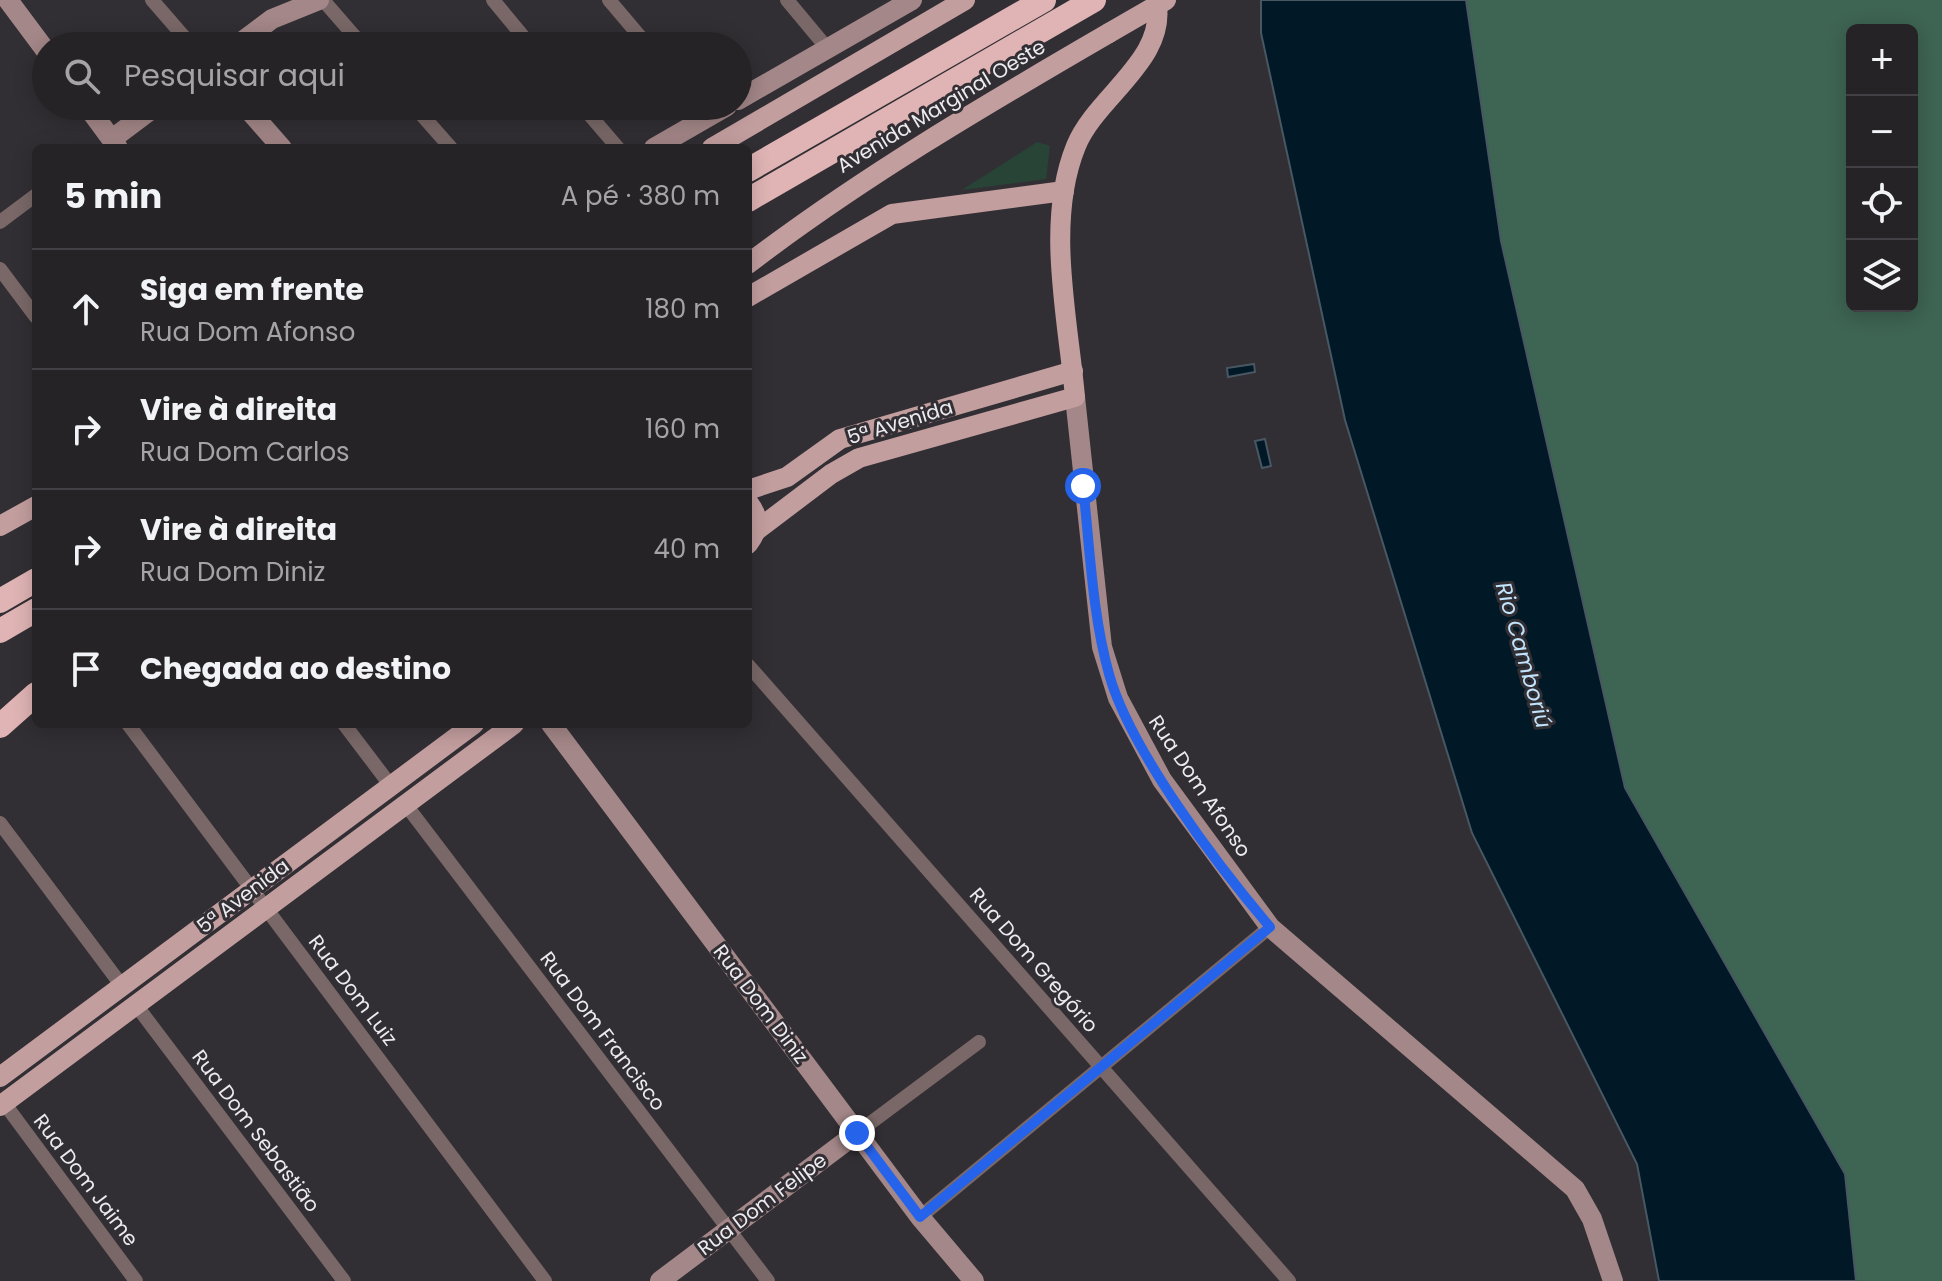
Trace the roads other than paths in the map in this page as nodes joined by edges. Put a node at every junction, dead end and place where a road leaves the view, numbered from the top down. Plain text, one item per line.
1 (8, 0) edge
2 (152, 0) edge
3 (321, 0) edge
4 (493, 0) edge
5 (609, 0) edge
6 (787, 0) edge
7 (912, 0) edge
8 (965, 0) edge
9 (1044, 0) edge
10 (1094, 0) edge
11 (1156, 0) edge
12 (1166, 0) edge
13 (32, 32) edge
14 (180, 32) edge
15 (255, 32) edge
16 (350, 32) edge
17 (519, 32) edge
18 (636, 32) edge
19 (827, 48) junction
20 (752, 92) edge
21 (95, 120) edge
22 (139, 120) edge
23 (257, 120) edge
24 (426, 120) edge
25 (594, 120) edge
26 (693, 120) edge
27 (109, 144) edge
28 (111, 144) edge
29 (278, 144) edge
30 (447, 144) edge
31 (615, 144) edge
32 (660, 144) edge
33 (719, 144) edge
34 (752, 168) edge
35 (1064, 191) junction
36 (32, 198) edge
37 (752, 198) edge
38 (0, 222) edge
39 (752, 261) edge
40 (0, 269) edge
41 (752, 295) edge
42 (32, 312) edge
43 (1073, 371) junction
44 (1075, 397) junction
45 (752, 489) edge
46 (32, 508) edge
47 (752, 509) edge
48 (0, 526) edge
49 (753, 537) edge
50 (32, 582) edge
51 (0, 601) edge
52 (32, 612) edge
53 (0, 631) edge
54 (752, 670) edge
55 (32, 698) edge
56 (32, 709) edge
57 (0, 727) edge
58 (131, 728) edge
59 (347, 728) edge
60 (469, 728) edge
61 (509, 728) edge
62 (554, 728) edge
63 (391, 786) junction
64 (406, 805) junction
65 (0, 823) edge
66 (252, 889) junction
67 (266, 908) junction
68 (1270, 927) junction
69 (122, 986) junction
70 (136, 1005) junction
71 (979, 1042) dead end
72 (1101, 1067) junction
73 (0, 1077) edge
74 (2, 1105) edge
75 (857, 1133) junction
76 (920, 1217) junction
77 (729, 1229) junction
78 (136, 1281) edge
79 (344, 1281) edge
80 (545, 1281) edge
81 (660, 1281) edge
82 (768, 1281) edge
83 (974, 1281) edge
84 (1289, 1281) edge
85 (1613, 1281) edge

1 - 13 main road
2 - 14 street
3 - 15 main road
3 - 16 street
4 - 17 street
5 - 18 street
6 - 19 street
7 - 19 main road
8 - 33 main road
9 - 34 highway
10 - 37 highway
11 - 35 main road, Rua Dom Afonso
12 - 39 main road, Avenida Marginal Oeste, bridge
19 - 20 main road
21 - 27 main road
22 - 28 main road
23 - 29 main road
24 - 30 street
25 - 31 street
26 - 32 main road
35 - 41 main road
35 - 43 main road, Rua Dom Afonso
36 - 38 street
40 - 42 street
43 - 44 main road, Rua Dom Afonso
43 - 45 main road, 5ª Avenida
44 - 49 main road, 5ª Avenida
44 - 68 main road, Rua Dom Afonso
46 - 48 main road
47 - 49 main road
50 - 51 highway
52 - 53 highway
54 - 72 street, Rua Dom Gregório
55 - 57 highway
56 - 57 main road
58 - 66 street, Rua Dom Luiz
59 - 63 street
60 - 63 main road, 5ª Avenida
61 - 64 main road, 5ª Avenida
62 - 75 main road, Rua Dom Diniz
63 - 66 main road, 5ª Avenida
64 - 67 main road, 5ª Avenida
64 - 77 street, Rua Dom Francisco
65 - 69 street
66 - 67 street, Rua Dom Luiz
66 - 69 main road, 5ª Avenida
67 - 70 main road, 5ª Avenida
67 - 80 street, Rua Dom Luiz
68 - 72 street
68 - 85 main road, Rua Dom Afonso
69 - 73 main road, 5ª Avenida
70 - 74 main road, 5ª Avenida
70 - 79 street, Rua Dom Sebastião
71 - 75 street, Rua Dom Felipe
72 - 76 street
72 - 84 street, Rua Dom Gregório
74 - 78 street, Rua Dom Jaime
75 - 76 main road, Rua Dom Diniz
75 - 77 main road, Rua Dom Felipe
76 - 83 main road, Rua Dom Diniz
77 - 81 main road, Rua Dom Felipe
77 - 82 street, Rua Dom Francisco

